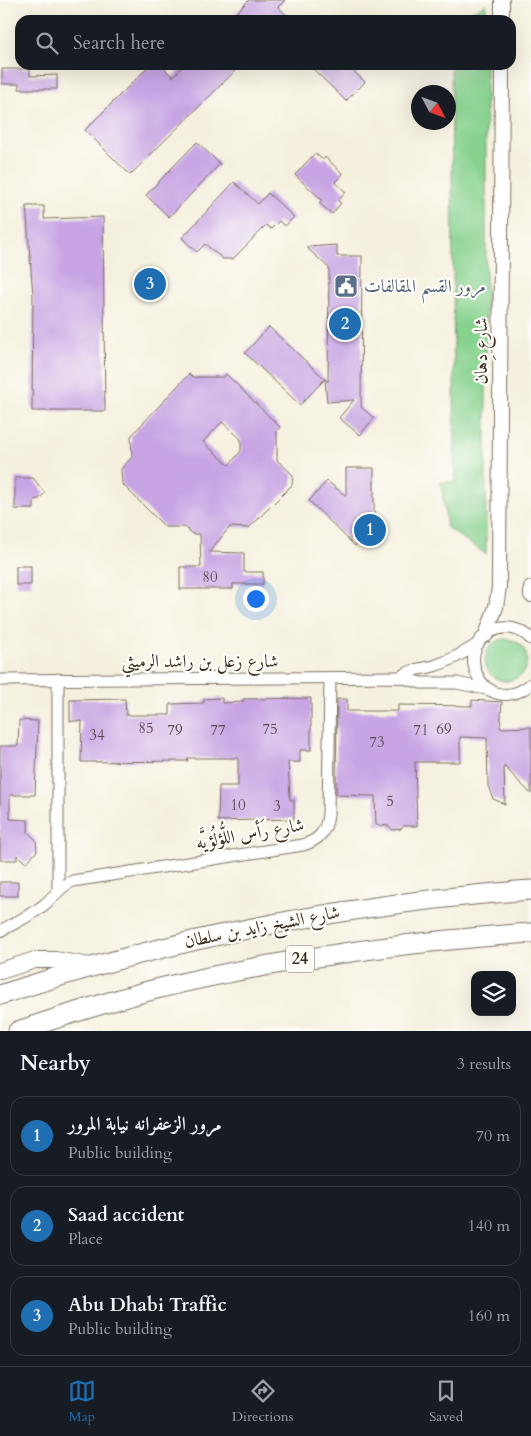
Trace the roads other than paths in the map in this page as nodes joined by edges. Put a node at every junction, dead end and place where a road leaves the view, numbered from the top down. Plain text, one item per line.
1 (502, 0) edge
2 (502, 15) edge
3 (502, 70) edge
4 (531, 588) edge
5 (531, 595) edge
6 (482, 639) junction
7 (531, 639) edge
8 (400, 677) junction
9 (330, 678) junction
10 (58, 679) junction
11 (0, 680) edge
12 (529, 687) edge
13 (490, 690) junction
14 (58, 890) junction
15 (531, 890) edge
16 (0, 931) edge
17 (531, 933) edge
18 (90, 966) junction
19 (0, 971) edge
20 (0, 995) edge
21 (18, 1031) edge

1 - 2 street
3 - 6 street, شارع دِهان
4 - 5 street
6 - 7 street, شارع زعل بن راشد الرميثي
6 - 8 street, شارع زعل بن راشد الرميثي
6 - 13 street
8 - 9 street, شارع زعل بن راشد الرميثي
8 - 13 street, شارع زعل بن راشد الرميثي
9 - 10 street, شارع زعل بن راشد الرميثي
9 - 14 street, شارع رَأس اللُّؤلُؤيَّه
10 - 11 street, شارع زعل بن راشد الرميثي
10 - 14 street
12 - 13 street, شارع زعل بن راشد الرميثي
14 - 16 street, شارع رَأس اللُّؤلُؤيَّه
15 - 18 highway, شارع الشيخ زايد بن سلطان / 24
17 - 21 highway, 24
18 - 19 main road
18 - 20 highway, شارع الشيخ زايد بن سلطان / 24

